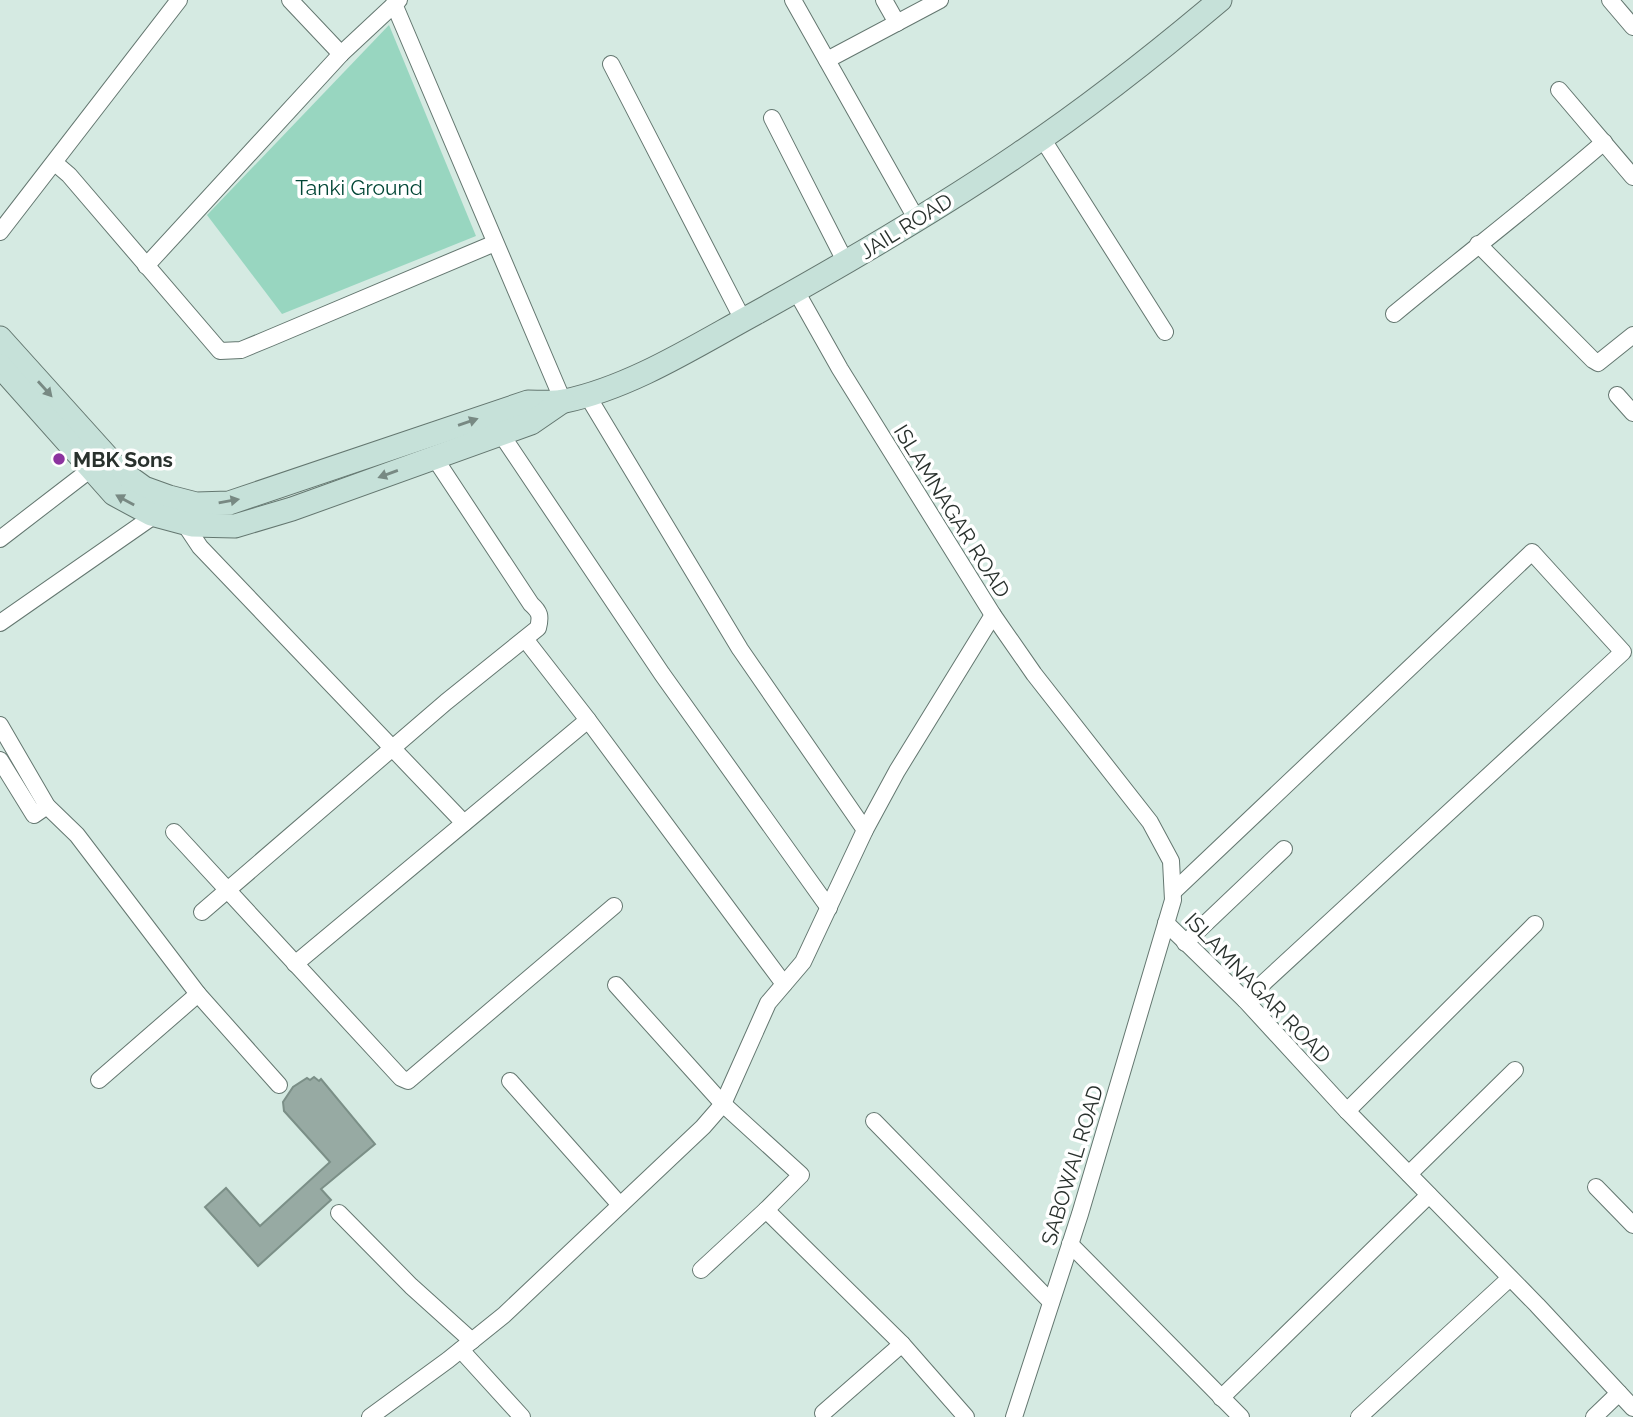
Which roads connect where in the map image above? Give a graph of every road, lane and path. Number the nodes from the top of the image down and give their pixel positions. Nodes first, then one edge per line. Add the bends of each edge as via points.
1 (179, 0) edge
2 (290, 0) edge
3 (793, 0) edge
4 (884, 0) edge
5 (940, 0) edge
6 (1220, 0) edge
7 (1610, 0) edge
8 (396, 2) edge
9 (897, 23) junction
10 (1633, 27) edge
11 (341, 54) junction
12 (827, 60) junction
13 (611, 64) dead end
14 (1559, 90) dead end
15 (772, 118) dead end
16 (1042, 138) junction
17 (1604, 142) junction
18 (55, 163) junction
19 (1633, 177) edge
20 (917, 220) junction
21 (0, 232) edge
22 (495, 243) junction
23 (1478, 244) junction
24 (846, 263) junction
25 (146, 266) junction
26 (796, 291) junction
27 (1394, 314) dead end
28 (743, 320) junction
29 (1165, 332) dead end
30 (1633, 335) edge
31 (0, 338) edge
32 (0, 366) edge
33 (587, 395) junction
34 (1617, 395) dead end
35 (563, 401) junction
36 (1633, 413) edge
37 (500, 434) junction
38 (434, 457) junction
39 (91, 469) junction
40 (168, 513) junction
41 (0, 539) edge
42 (993, 615) junction
43 (0, 623) edge
44 (525, 639) junction
45 (588, 720) junction
46 (0, 725) edge
47 (392, 748) junction
48 (0, 760) edge
49 (47, 806) junction
50 (464, 823) junction
51 (865, 830) junction
52 (174, 832) dead end
53 (1284, 849) dead end
54 (227, 891) junction
55 (1172, 892) junction
56 (614, 906) dead end
57 (829, 908) junction
58 (202, 912) dead end
59 (1166, 923) junction
60 (1535, 924) dead end
61 (1185, 943) junction
62 (295, 964) junction
63 (784, 984) junction
64 (616, 985) dead end
65 (198, 994) junction
66 (1245, 1000) junction
67 (1516, 1070) dead end
68 (99, 1080) dead end
69 (510, 1081) dead end
70 (279, 1085) dead end
71 (723, 1104) junction
72 (1347, 1111) junction
73 (874, 1121) dead end
74 (1409, 1174) junction
75 (1595, 1187) dead end
76 (1429, 1195) junction
77 (620, 1205) junction
78 (766, 1210) junction
79 (339, 1213) dead end
80 (1633, 1225) edge
81 (1070, 1244) junction
82 (701, 1270) dead end
83 (1510, 1278) junction
84 (1051, 1302) junction
85 (902, 1344) junction
86 (466, 1346) junction
87 (1619, 1393) junction
88 (1221, 1398) junction
89 (1633, 1408) edge
90 (822, 1413) dead end
91 (370, 1417) edge
92 (522, 1417) edge
93 (967, 1417) edge
94 (1014, 1417) edge
95 (1241, 1417) edge
96 (1359, 1417) edge
97 (1594, 1417) edge

1 - 18 street
2 - 11 street
3 - 12 street
4 - 9 street
5 - 9 street
6 - 16 main road, JAIL ROAD
7 - 10 street
8 - 11 street
8 - 22 street
9 - 12 street
11 - 25 street
12 - 20 street
13 - 28 street
14 - 17 street
15 - 24 street
16 - 20 main road, JAIL ROAD
16 - 29 street
17 - 19 street
17 - 23 street
18 - 21 street
18 - 25 street
20 - 24 main road, JAIL ROAD
22 - 25 street via 241,350 220,351
22 - 35 street
23 - 27 street
23 - 30 street via 1598,363
24 - 26 main road, JAIL ROAD
26 - 28 main road, JAIL ROAD
26 - 42 street, ISLAMNAGAR ROAD via 846,380
28 - 33 main road, JAIL ROAD via 676,357
31 -> 40 main road via 119,470
32 - 39 main road
33 - 35 main road, JAIL ROAD
33 - 51 street via 740,649
34 - 36 street
35 - 37 main road via 531,423
40 -> 35 main road via 196,504 229,503 528,402
37 - 38 main road
37 - 57 street via 662,674
38 -> 40 main road via 235,526
38 - 44 street via 538,611 538,628
40 -> 39 main road via 114,494
39 - 41 street
40 - 43 street
40 - 47 street
42 - 51 street
42 - 55 street, ISLAMNAGAR ROAD via 1150,822 1171,861
44 - 45 street
44 - 47 street
45 - 50 street
45 - 63 street
46 - 49 street
47 - 50 street
47 - 54 street
48 - 49 street via 34,815
49 - 65 street via 77,835
50 - 62 street
51 - 57 street
52 - 54 street
53 - 61 street
54 - 58 street
54 - 62 street
55 - 59 street, ISLAMNAGAR ROAD
55 - 66 street via 1532,552 1623,652
56 - 62 street via 408,1081
57 - 63 street via 803,962
59 - 61 street, ISLAMNAGAR ROAD
59 - 81 street, SABOWAL ROAD
60 - 72 street
61 - 66 street, ISLAMNAGAR ROAD
63 - 71 street via 768,1003
64 - 71 street
65 - 68 street
65 - 70 street
66 - 72 street, ISLAMNAGAR ROAD
67 - 74 street
69 - 77 street
71 - 77 street
71 - 78 street via 801,1175
72 - 74 street, ISLAMNAGAR ROAD
73 - 84 street
74 - 76 street, ISLAMNAGAR ROAD
75 - 80 street
76 - 83 street, ISLAMNAGAR ROAD
76 - 88 street
77 - 86 street
78 - 82 street
78 - 85 street
79 - 86 street
81 - 84 street, SABOWAL ROAD
81 - 88 street
83 - 87 street, ISLAMNAGAR ROAD
83 - 96 street
84 - 94 street, SABOWAL ROAD
85 - 90 street
85 - 93 street
86 - 91 street
86 - 92 street
87 - 89 street, ISLAMNAGAR ROAD
87 - 97 street
88 - 95 street

